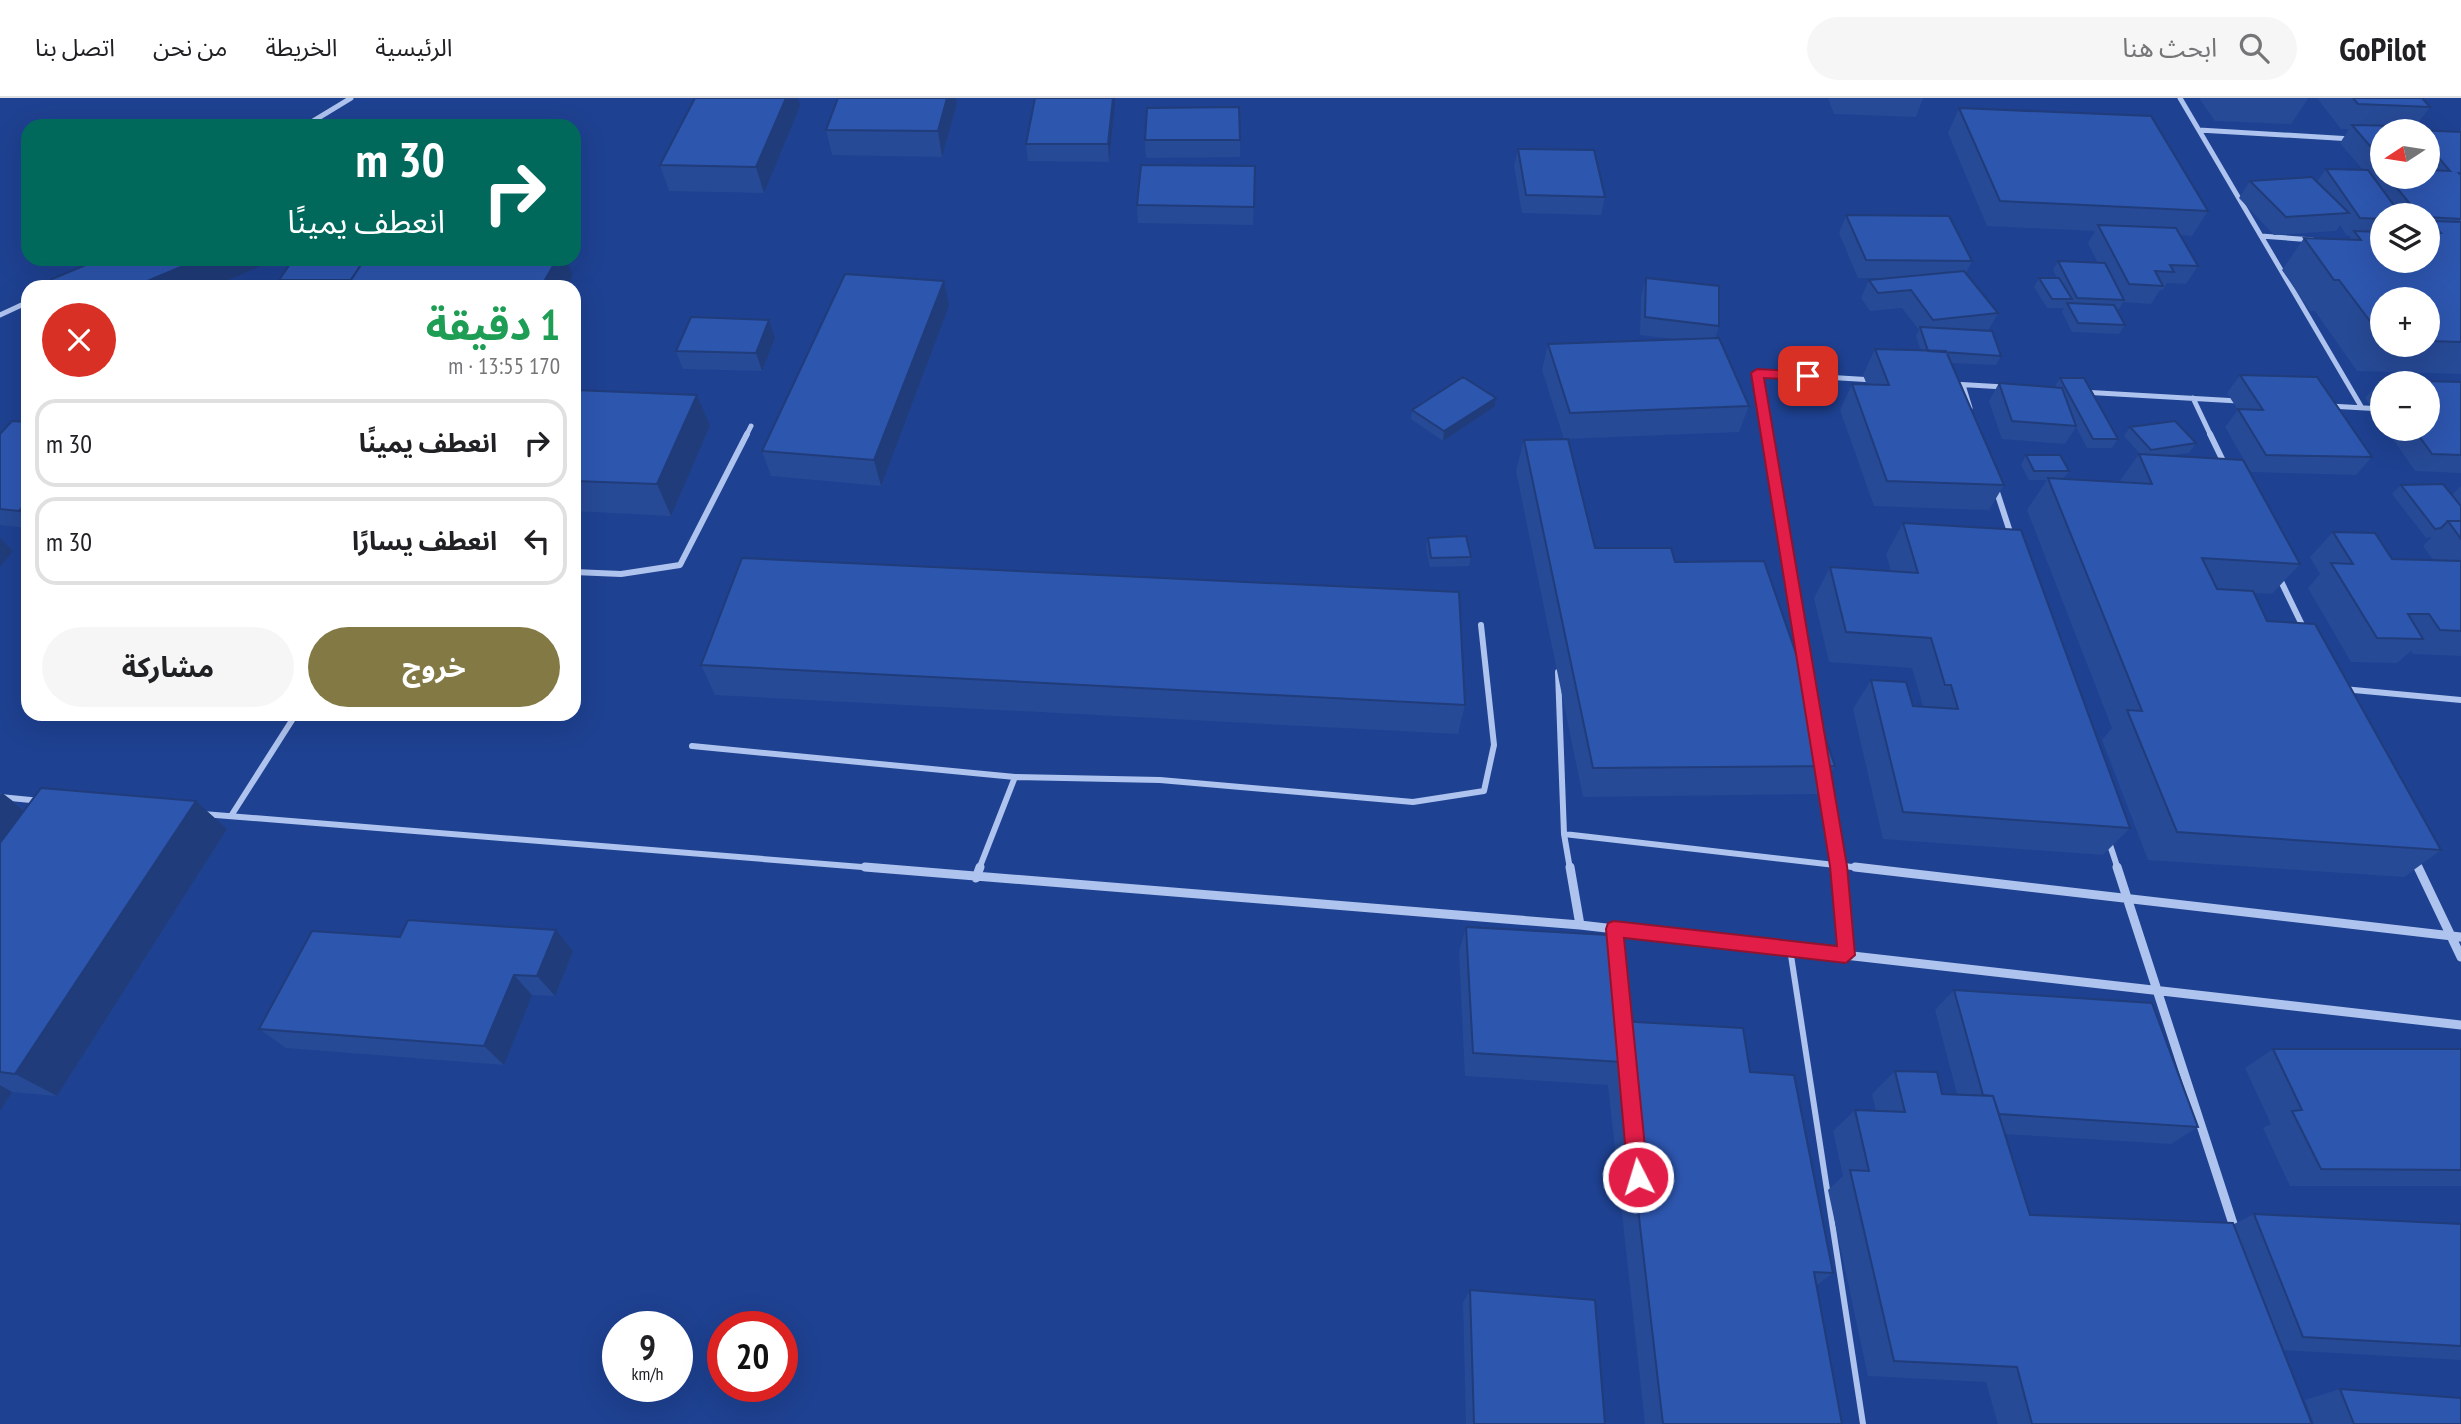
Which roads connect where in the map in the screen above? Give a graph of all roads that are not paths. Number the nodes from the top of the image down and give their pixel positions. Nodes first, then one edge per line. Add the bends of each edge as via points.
1 (351, 98) edge
2 (2180, 98) edge
3 (316, 119) edge
4 (2199, 130) junction
5 (2356, 139) edge
6 (2261, 236) junction
7 (2315, 240) edge
8 (21, 305) edge
9 (0, 315) edge
10 (1880, 380) edge
11 (1949, 384) edge
12 (1962, 385) junction
13 (2017, 388) edge
14 (2071, 391) edge
15 (2193, 398) junction
16 (2245, 401) edge
17 (2323, 406) edge
18 (2362, 408) junction
19 (2370, 408) edge
20 (1971, 411) edge
21 (751, 426) dead end
22 (2230, 474) edge
23 (1992, 477) edge
24 (2013, 543) edge
25 (2272, 562) edge
26 (581, 572) edge
27 (1481, 625) dead end
28 (2308, 638) edge
29 (1558, 656) edge
30 (2461, 700) edge
31 (2338, 701) edge
32 (1815, 716) edge
33 (292, 721) edge
34 (692, 746) dead end
35 (1821, 757) edge
36 (1015, 777) junction
37 (0, 797) edge
38 (54, 802) edge
39 (190, 813) edge
40 (231, 816) junction
41 (2107, 833) edge
42 (1564, 834) junction
43 (2409, 849) edge
44 (1839, 866) junction
45 (976, 878) junction
46 (2128, 899) junction
47 (1580, 925) junction
48 (1614, 929) junction
49 (2450, 936) junction
50 (2461, 937) edge
51 (1790, 949) junction
52 (1846, 955) junction
53 (2461, 957) edge
54 (2158, 991) junction
55 (2461, 1025) edge
56 (1625, 1039) edge
57 (2238, 1240) edge
58 (1863, 1424) edge

1 - 3 street
2 - 4 street
4 - 5 street
4 - 6 street
6 - 7 street
6 - 18 street
8 - 9 street
10 - 32 street via 1757,373
11 - 12 street
12 - 13 street
12 - 20 street
14 - 15 street
15 - 16 street
15 - 22 street
17 - 18 street
18 - 19 street
21 - 26 street via 680,565 621,574
23 - 24 street
25 - 28 street
27 - 36 street via 1494,745 1484,791 1413,802 1160,780
29 - 42 street
30 - 31 street via 2332,688
33 - 40 street
34 - 36 street
35 - 44 street
36 - 45 street
37 - 38 street
39 - 40 street
40 - 45 street
41 - 46 street
42 - 44 street
42 - 47 street
43 - 49 street
44 - 46 street
44 - 52 street
45 - 47 street
46 - 49 street
46 - 54 street
47 - 48 street
48 - 51 street
48 - 56 lane
49 - 50 street
49 - 53 street
51 - 52 street
51 - 58 lane
52 - 54 street
54 - 55 street
54 - 57 street

